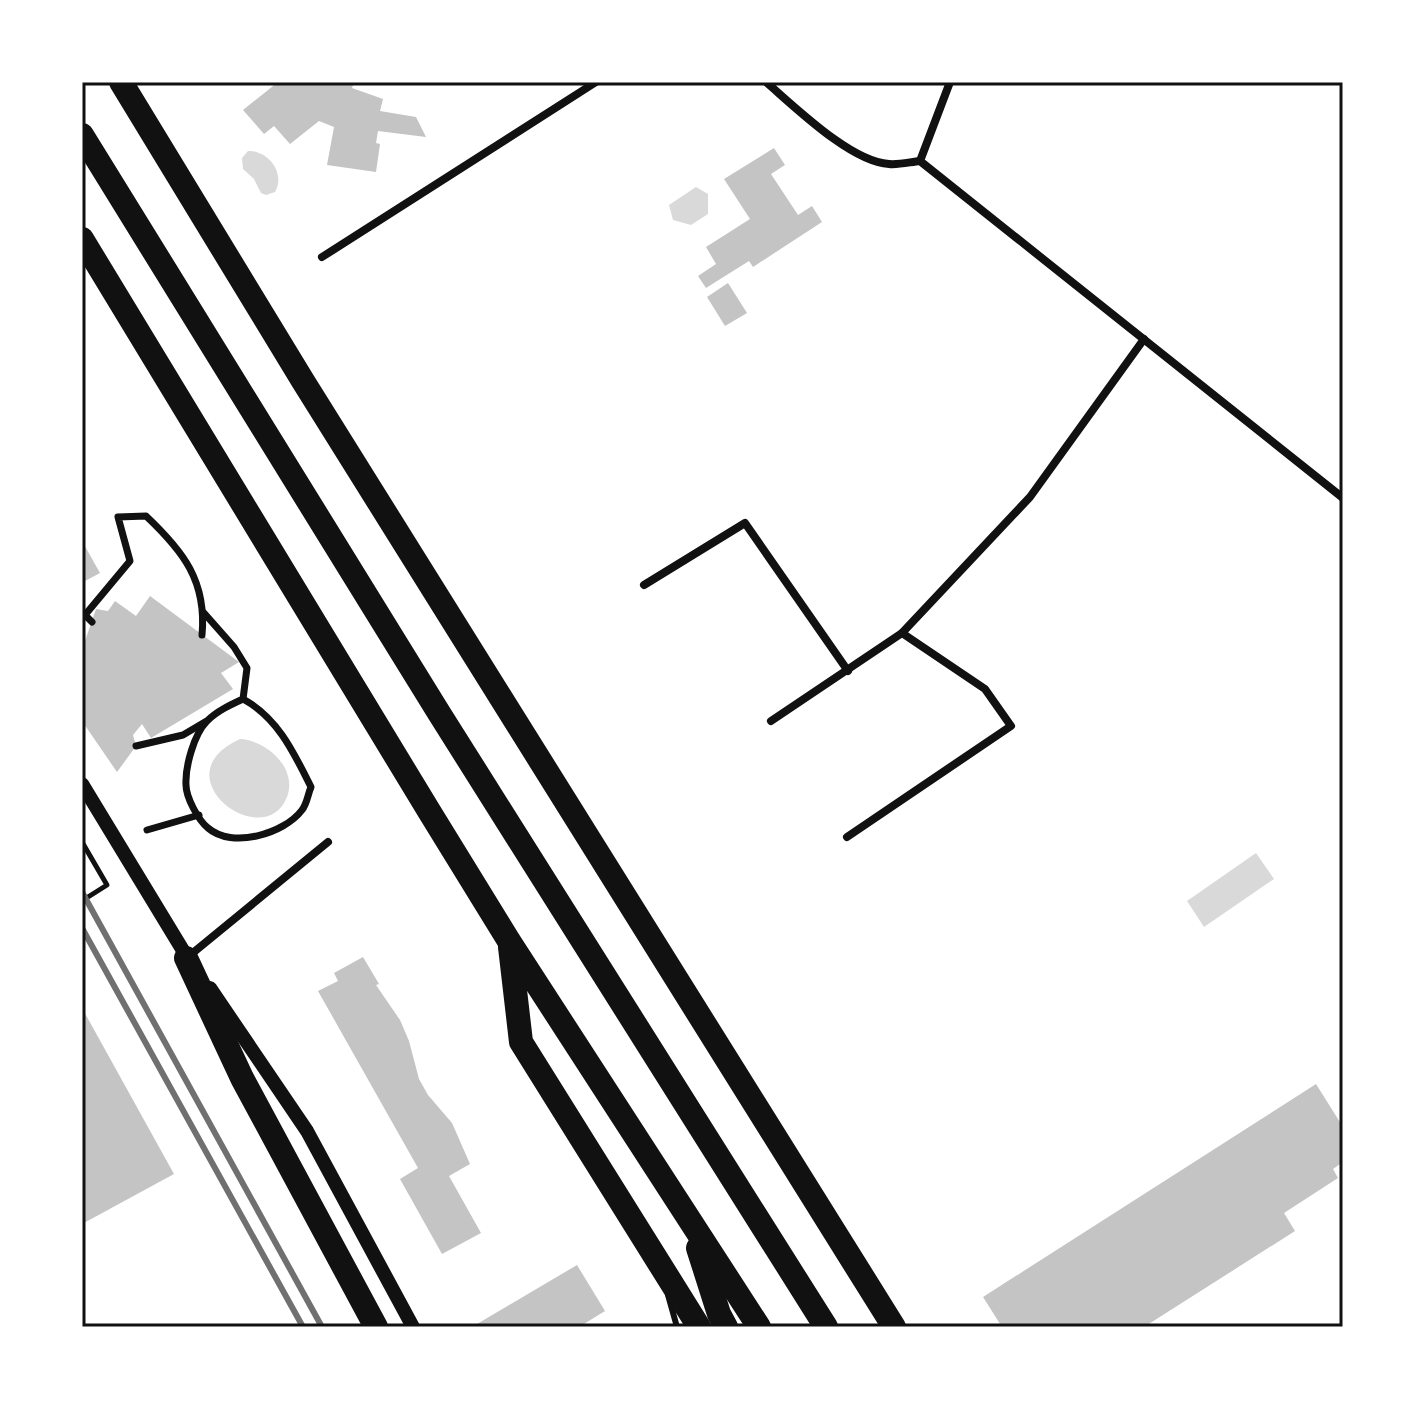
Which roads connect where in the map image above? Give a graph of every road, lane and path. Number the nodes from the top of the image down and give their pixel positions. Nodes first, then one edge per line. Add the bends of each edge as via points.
1 (121, 82) edge
2 (596, 82) edge
3 (766, 82) edge
4 (950, 82) edge
5 (82, 135) edge
6 (920, 161) junction
7 (82, 239) edge
8 (322, 257) dead end
9 (1144, 339) junction
10 (1343, 498) edge
11 (644, 585) dead end
12 (204, 613) junction
13 (92, 622) dead end
14 (902, 633) junction
15 (202, 635) dead end
16 (848, 671) junction
17 (243, 699) junction
18 (771, 721) dead end
19 (205, 722) junction
20 (136, 746) dead end
21 (82, 784) edge
22 (199, 815) junction
23 (147, 830) dead end
24 (847, 837) dead end
25 (82, 842) edge
26 (328, 842) dead end
27 (88, 897) dead end
28 (509, 941) junction
29 (186, 958) junction
30 (687, 1216) junction
31 (662, 1268) junction
32 (376, 1327) edge
33 (413, 1327) edge
34 (677, 1327) edge
35 (699, 1327) edge
36 (726, 1327) edge
37 (759, 1327) edge
38 (826, 1327) edge
39 (894, 1327) edge

1 - 39 highway
2 - 8 street
3 - 6 street via 861,157 889,164
4 - 6 street
5 - 38 highway
6 - 9 street
7 - 28 highway
9 - 10 street
9 - 14 street via 1030,497
11 - 16 street via 745,523
12 - 13 street via 196,581 176,545 146,516 118,517 130,561 85,615
12 - 15 street
12 - 17 street via 247,668
14 - 16 street
14 - 24 street via 985,689 1011,726
16 - 18 street
17 - 19 street
17 - 22 street via 262,709 289,744 311,787 303,809 278,830 254,837 208,829
19 - 20 street via 183,735
19 - 22 street via 186,786
21 - 29 street
22 - 23 street
25 - 27 path via 107,885
26 - 29 street
28 - 30 highway
28 - 31 highway via 521,1042
29 - 32 highway via 236,1065
29 - 33 street via 307,1131
30 - 36 highway
30 - 37 highway
31 - 34 lane
31 - 35 highway

